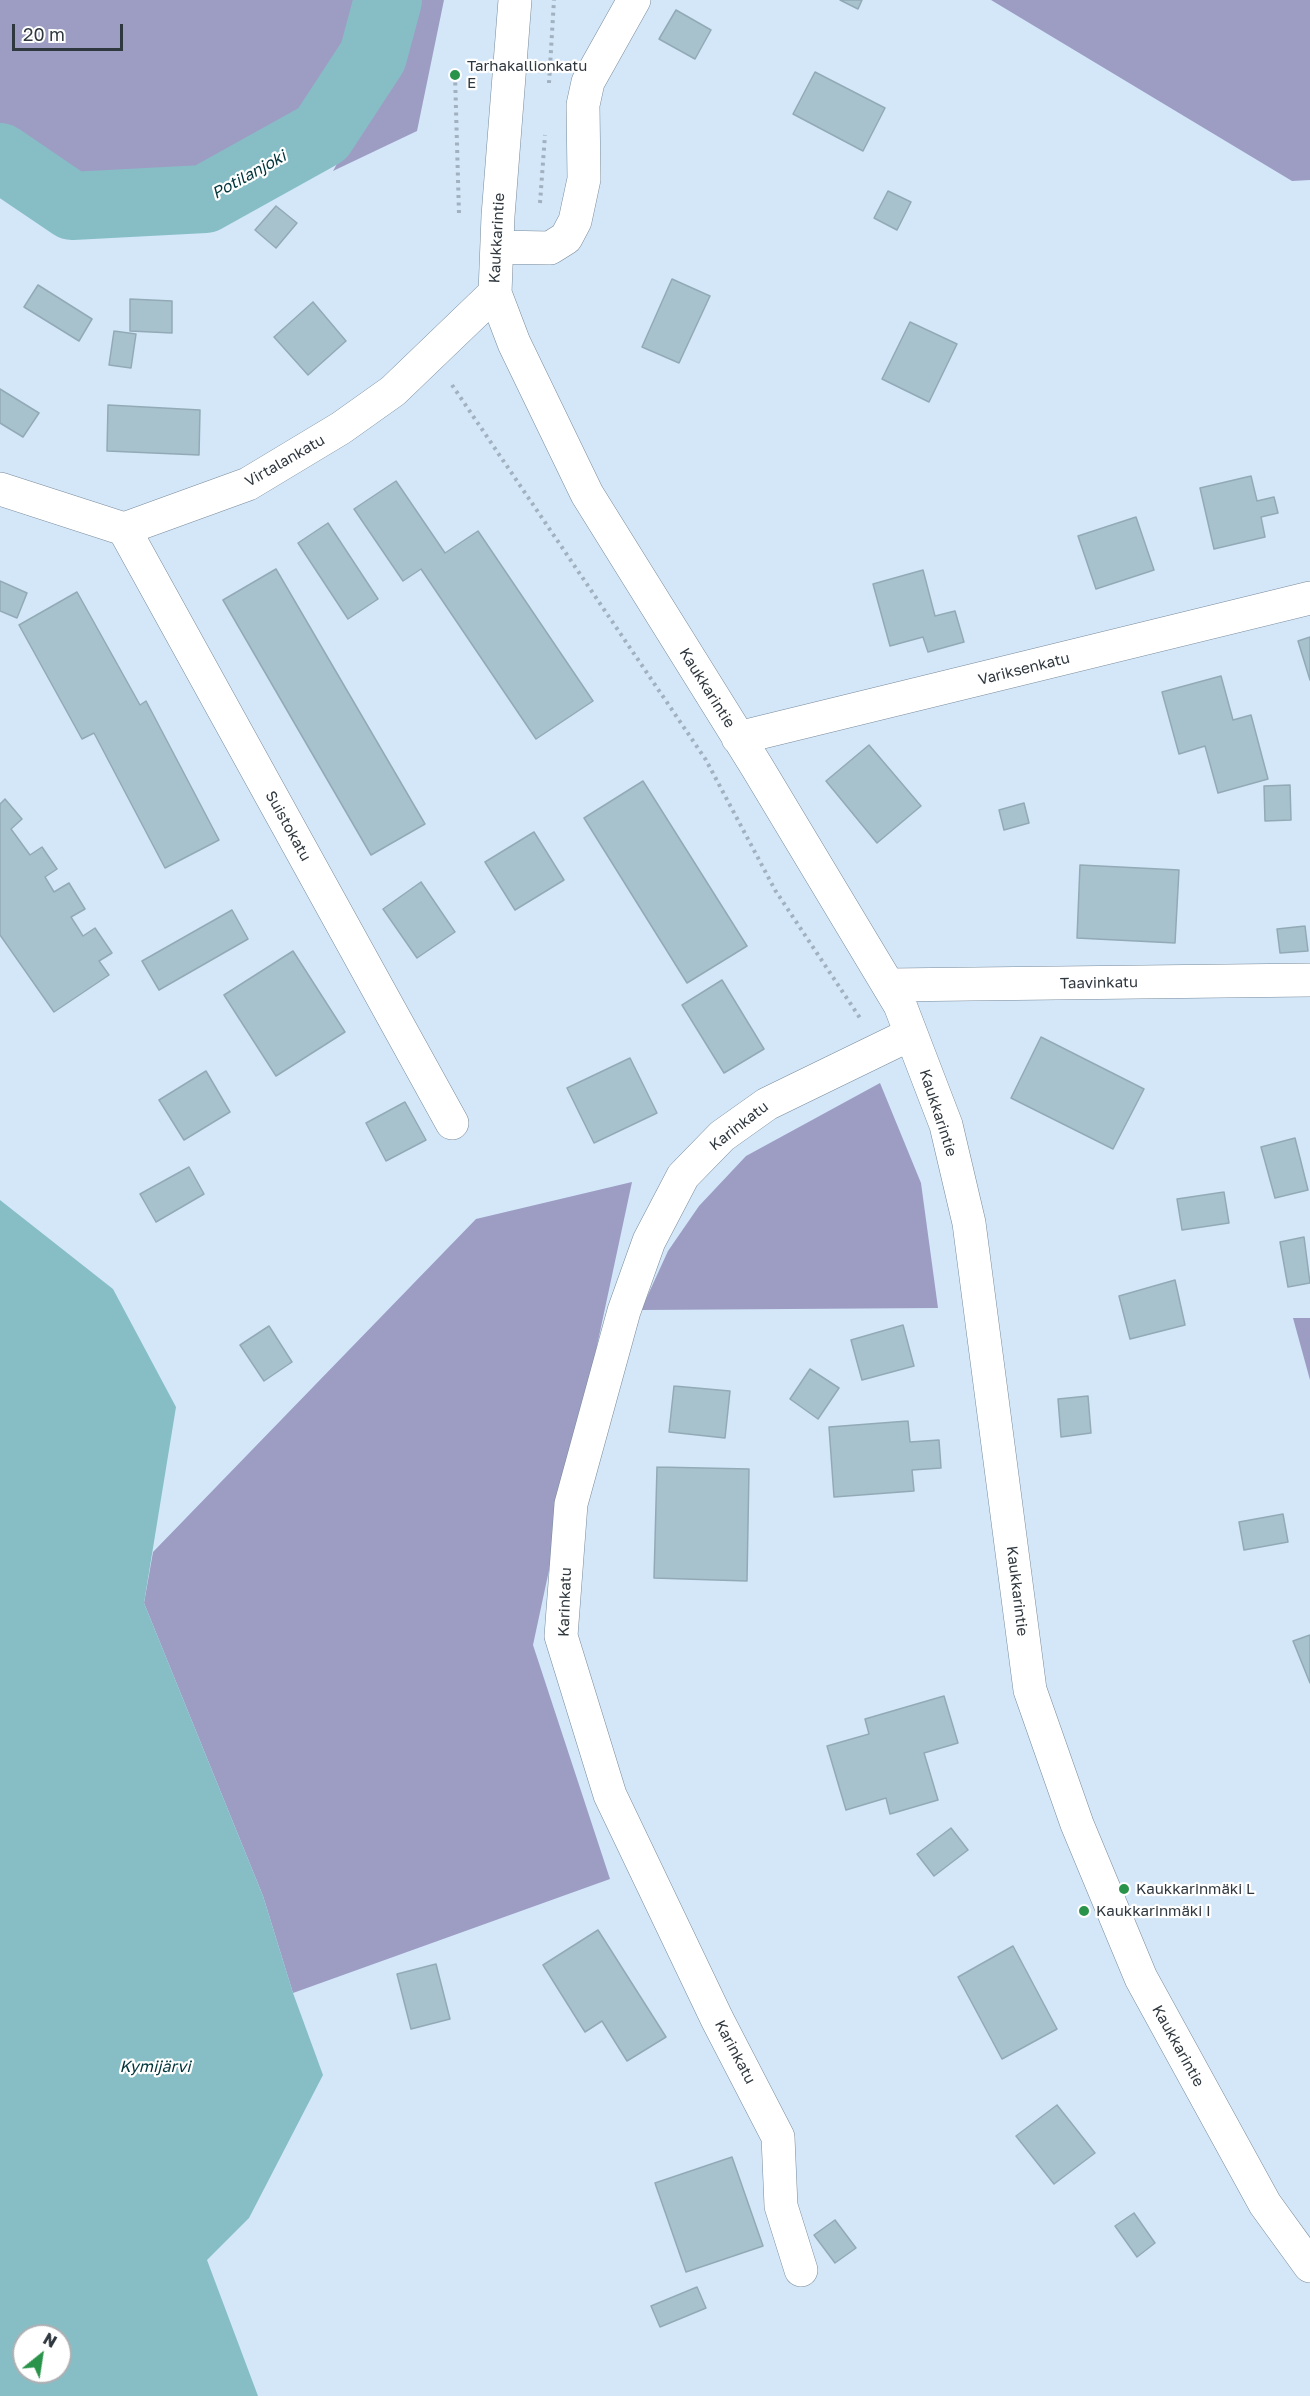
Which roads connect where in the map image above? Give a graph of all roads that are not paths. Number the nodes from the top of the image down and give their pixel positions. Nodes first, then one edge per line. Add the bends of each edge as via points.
1 (515, 0) edge
2 (634, 0) edge
3 (496, 247) junction
4 (495, 293) junction
5 (0, 489) edge
6 (124, 529) junction
7 (1310, 598) edge
8 (738, 738) junction
9 (1310, 980) edge
10 (889, 985) junction
11 (910, 1034) junction
12 (452, 1123) dead end
13 (1310, 2266) edge
14 (801, 2270) dead end

1 - 3 street, Kaukkarintie
2 - 3 street via 588,82 583,105 584,179 566,238 550,248
3 - 4 street, Kaukkarintie
4 - 6 street, Virtalankatu via 393,392 341,428 248,484
4 - 8 street, Kaukkarintie via 514,343 587,494
5 - 6 street
6 - 12 street, Suistokatu
7 - 8 street, Variksenkatu
8 - 10 street, Kaukkarintie
9 - 10 street, Taavinkatu
10 - 11 street, Kaukkarintie
11 - 13 street, Kaukkarintie via 946,1125 969,1223 1030,1690 1077,1824 1141,1978 1265,2204
11 - 14 street, Karinkatu via 767,1104 722,1136 682,1176 649,1241 624,1311 572,1504 561,1636 610,1795 778,2137 781,2206

